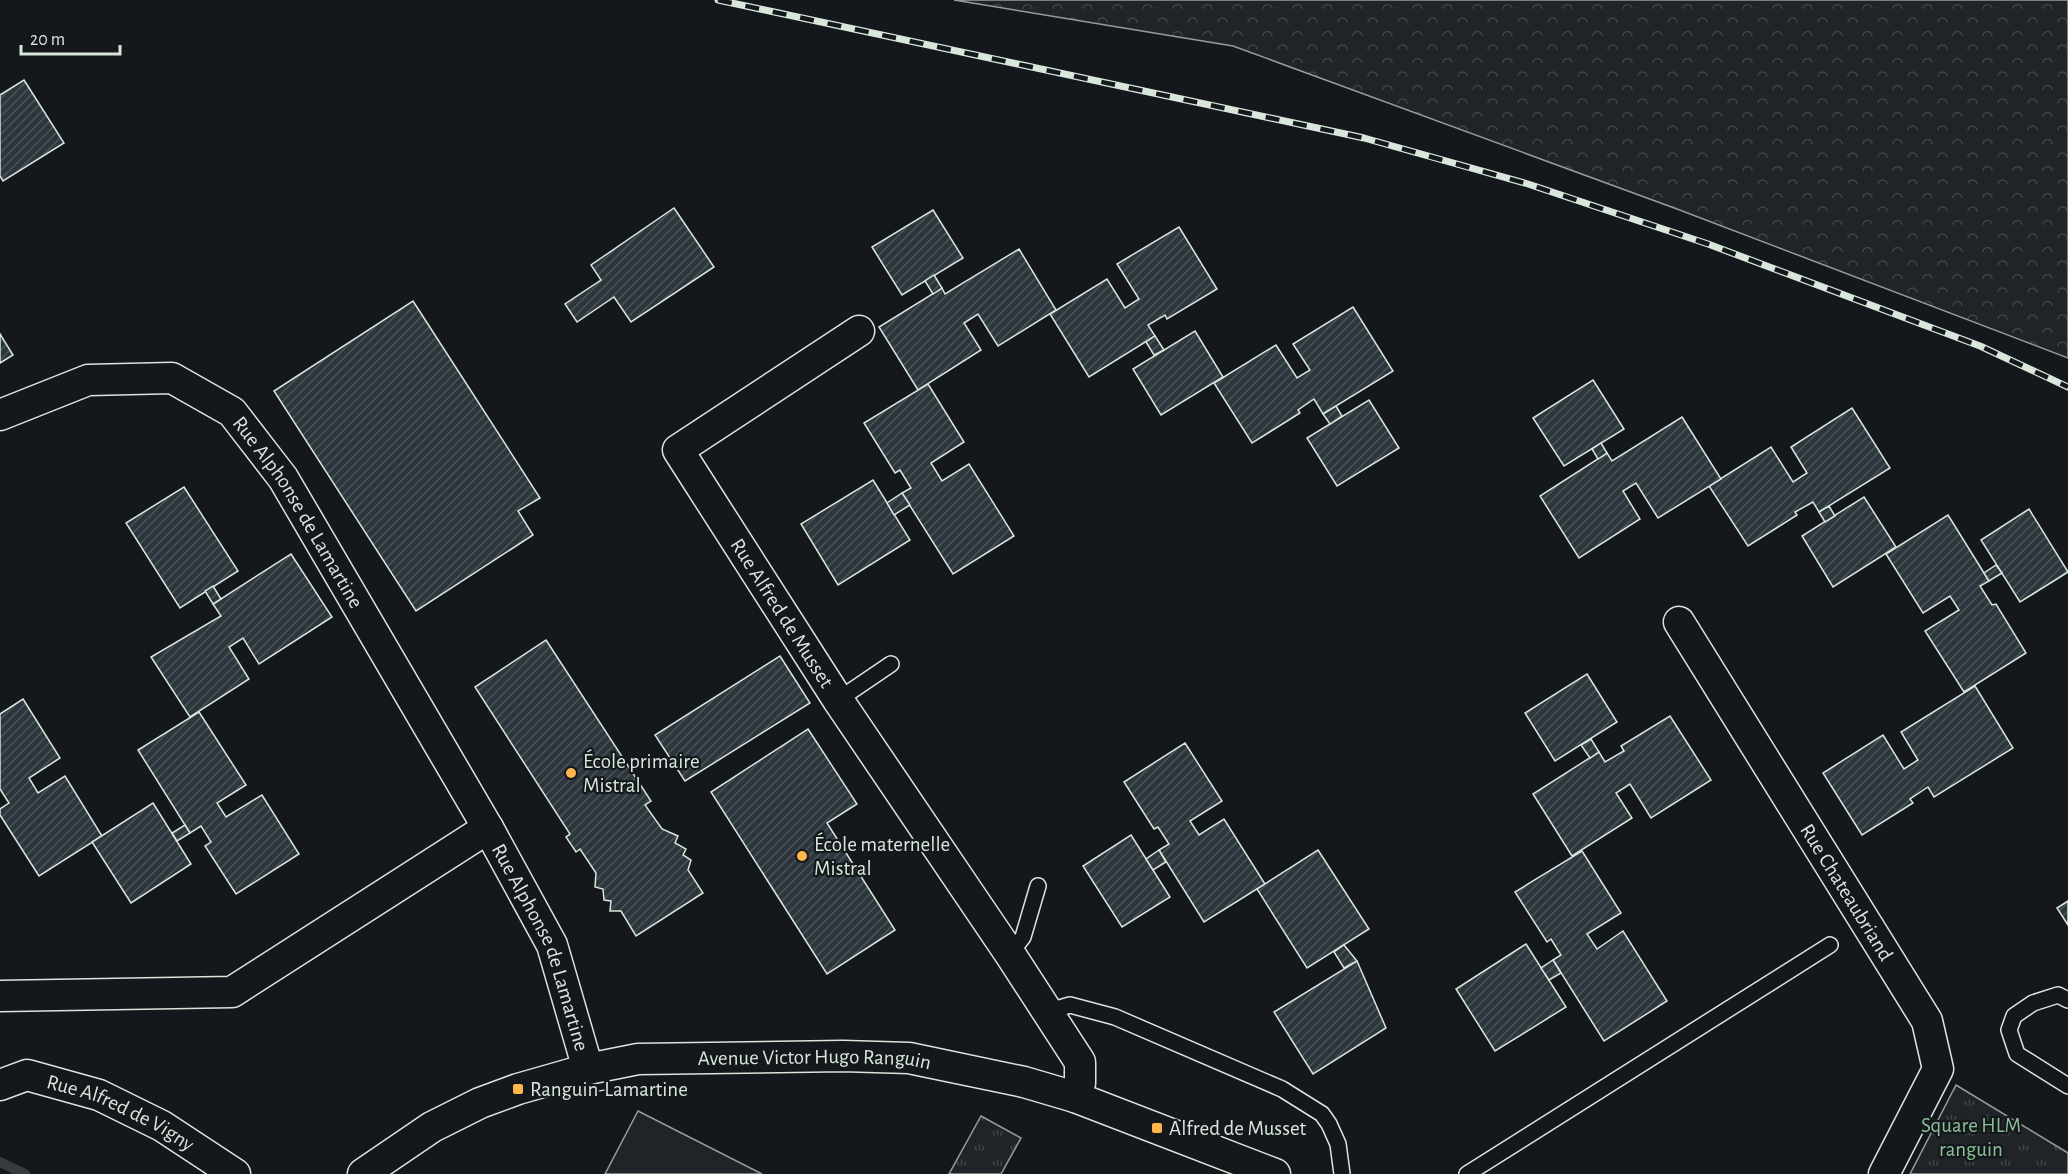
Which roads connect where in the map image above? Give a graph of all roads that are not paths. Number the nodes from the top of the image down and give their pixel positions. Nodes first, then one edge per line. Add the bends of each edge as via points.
1 (859, 331) dead end
2 (0, 415) edge
3 (1679, 622) dead end
4 (891, 664) dead end
5 (838, 700) junction
6 (488, 828) junction
7 (1038, 886) dead end
8 (1830, 945) dead end
9 (1010, 954) junction
10 (0, 996) edge
11 (2068, 1000) edge
12 (1046, 1012) junction
13 (588, 1069) junction
14 (0, 1085) edge
15 (2068, 1086) edge
16 (1075, 1097) junction
17 (235, 1174) edge
18 (363, 1174) edge
19 (1275, 1174) edge
20 (1342, 1174) edge
21 (1467, 1174) edge
22 (1884, 1174) edge

1 - 5 street, Rue Alfred de Musset via 678,450
2 - 6 street, Rue Alphonse de Lamartine via 88,380 172,378 232,412 283,478
3 - 22 street, Rue Chateaubriand via 1927,1021 1938,1069
4 - 5 lane
5 - 9 street, Rue Alfred de Musset
6 - 10 street, Rue Alphonse de Lamartine via 232,992
6 - 13 street, Rue Alphonse de Lamartine via 552,945
7 - 9 lane via 1023,937
8 - 21 lane
9 - 12 street, Rue Alfred de Musset
11 - 15 lane via 2058,995 2033,1003 2014,1016 2009,1030 2017,1054
12 - 16 street, Rue Alfred de Musset via 1080,1062
12 - 20 lane via 1070,1005 1115,1017 1282,1089 1322,1114 1338,1144
13 - 16 street, Avenue Victor Hugo Ranguin via 638,1059 909,1058
13 - 18 street, Avenue Victor Hugo Ranguin via 480,1103 432,1127
14 - 17 street, Rue Alfred de Vigny via 27,1075 99,1095 162,1126
16 - 19 street, Avenue Victor Hugo Ranguin

